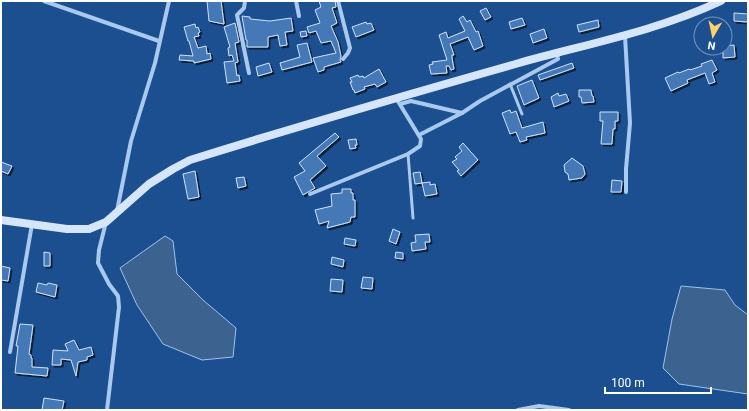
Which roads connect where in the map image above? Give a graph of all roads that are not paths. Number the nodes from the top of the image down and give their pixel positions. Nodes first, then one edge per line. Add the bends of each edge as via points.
1 (44, 1) edge
2 (169, 1) edge
3 (245, 1) edge
4 (296, 1) edge
5 (338, 1) edge
6 (721, 1) edge
7 (299, 16) dead end
8 (625, 36) junction
9 (160, 41) junction
10 (557, 52) junction
11 (343, 59) dead end
12 (249, 74) dead end
13 (510, 84) junction
14 (398, 101) junction
15 (462, 113) junction
16 (522, 114) dead end
17 (419, 135) junction
18 (408, 154) junction
19 (626, 192) dead end
20 (310, 194) dead end
21 (117, 212) junction
22 (413, 218) dead end
23 (1, 220) edge
24 (106, 222) junction
25 (32, 223) junction
26 (10, 352) dead end
27 (107, 410) edge
28 (518, 410) edge
29 (569, 410) edge

1 - 9 street
2 - 9 street
3 - 12 street via 244,8 237,15
4 - 7 street
5 - 11 street via 350,48
6 - 8 street
8 - 10 street
8 - 19 street via 630,123
9 - 21 street via 131,141
10 - 13 street via 558,60
10 - 14 street
13 - 15 street
13 - 16 lane
14 - 15 street via 411,101
14 - 17 street
14 - 21 street via 190,160 150,184
15 - 17 street
17 - 18 street via 420,146
18 - 20 street
18 - 22 lane
21 - 24 street
23 - 25 street
24 - 25 street via 89,229 67,229
24 - 27 street via 98,263 118,296 119,307
25 - 26 street
28 - 29 street via 539,406

